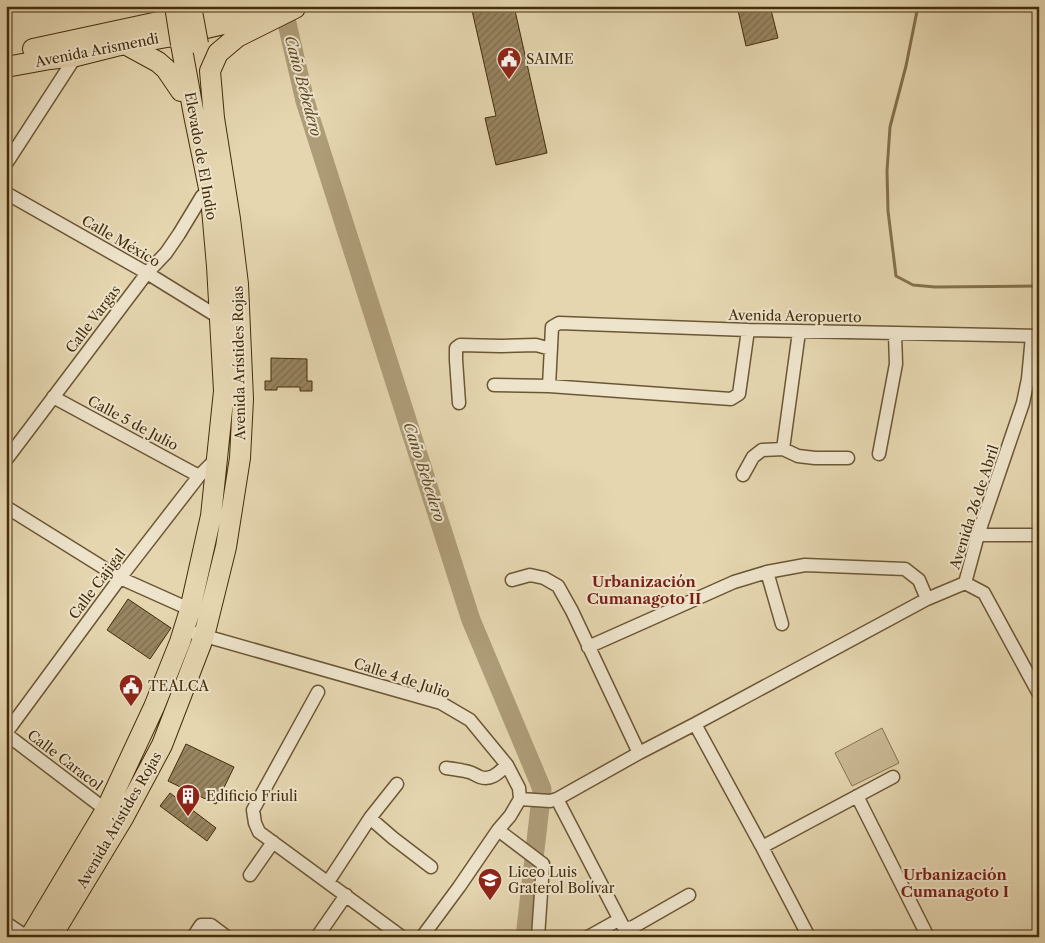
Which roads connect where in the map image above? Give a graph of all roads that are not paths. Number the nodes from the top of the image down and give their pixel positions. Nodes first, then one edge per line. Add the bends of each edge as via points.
1 (153, 6) edge
2 (244, 6) edge
3 (299, 7) edge
4 (266, 19) junction
5 (189, 23) edge
6 (136, 27) junction
7 (124, 44) junction
8 (6, 54) edge
9 (76, 56) junction
10 (6, 67) edge
11 (181, 91) junction
12 (6, 164) edge
13 (222, 170) junction
14 (6, 193) edge
15 (202, 196) junction
16 (217, 266) junction
17 (147, 272) junction
18 (220, 318) junction
19 (748, 330) junction
20 (799, 332) junction
21 (895, 334) junction
22 (1036, 336) edge
23 (551, 349) junction
24 (494, 385) dead end
25 (549, 386) junction
26 (53, 397) junction
27 (459, 403) dead end
28 (783, 449) junction
29 (879, 454) dead end
30 (218, 457) junction
31 (848, 458) dead end
32 (6, 460) edge
33 (742, 475) dead end
34 (199, 476) junction
35 (6, 507) edge
36 (978, 535) junction
37 (1039, 535) edge
38 (767, 572) junction
39 (120, 578) junction
40 (512, 580) dead end
41 (965, 583) junction
42 (927, 599) junction
43 (200, 621) junction
44 (782, 624) dead end
45 (588, 647) junction
46 (1036, 682) edge
47 (318, 692) dead end
48 (1039, 694) edge
49 (695, 724) junction
50 (6, 734) edge
51 (639, 752) junction
52 (507, 765) junction
53 (446, 768) dead end
54 (893, 777) dead end
55 (397, 784) dead end
56 (858, 796) junction
57 (520, 799) junction
58 (554, 800) junction
59 (106, 810) junction
60 (370, 818) junction
61 (498, 830) junction
62 (273, 842) junction
63 (762, 847) junction
64 (431, 867) dead end
65 (250, 875) dead end
66 (328, 882) junction
67 (346, 895) junction
68 (689, 895) dead end
69 (6, 923) edge
70 (613, 923) dead end
71 (635, 932) edge
72 (28, 937) edge
73 (52, 937) edge
74 (193, 937) edge
75 (227, 937) edge
76 (317, 937) edge
77 (402, 937) edge
78 (422, 937) edge
79 (538, 937) edge
80 (588, 937) edge
81 (809, 937) edge
82 (928, 937) edge

1 - 6 main road
2 - 5 main road
3 - 4 main road
4 - 5 main road
4 - 13 main road via 218,53 210,71
5 - 6 main road, Avenida Arismendi via 163,21
5 - 7 main road, Avenida Arismendi
5 - 11 main road, Elevado de El Indio via 169,53
5 - 13 main road, Elevado de El Indio
5 - 16 main road, Elevado de El Indio via 194,115 211,198
6 - 8 main road, Avenida Arismendi
7 - 9 main road, Avenida Arismendi
7 - 11 main road via 158,62
9 - 10 main road, Avenida Arismendi
9 - 12 street
11 - 15 main road, Elevado de El Indio
13 - 43 main road, Avenida Arístides Rojas via 238,284 242,399 239,466 226,547
14 - 17 street, Calle México
15 - 16 main road, Elevado de El Indio
15 - 17 street, Calle Vargas via 166,253
16 - 18 main road, Avenida Arístides Rojas
17 - 18 street, Calle México
17 - 26 street, Calle Vargas
18 - 30 main road, Avenida Arístides Rojas via 224,392
19 - 20 street, Avenida Aeropuerto
19 - 23 street, Avenida Aeropuerto via 559,323 552,327
19 - 25 street via 739,394 731,399
20 - 21 street, Avenida Aeropuerto
20 - 28 street
21 - 22 street, Avenida Aeropuerto
21 - 29 street via 896,364
22 - 36 street, Avenida 26 de Abril via 1023,403
23 - 25 street
23 - 27 street via 460,345 456,348
24 - 25 street
26 - 32 street, Calle Vargas
26 - 34 street, Calle 5 de Julio
28 - 31 street via 798,456
28 - 33 street via 762,450
30 - 34 street, Calle Cajigal
30 - 43 main road, Avenida Arístides Rojas
34 - 39 street, Calle Cajigal
35 - 39 street, Calle 4 de Julio
36 - 37 street
36 - 41 street, Avenida 26 de Abril
38 - 42 street via 805,565 905,569 919,580
38 - 44 street
38 - 45 street via 734,582
39 - 43 street, Calle 4 de Julio
39 - 50 street, Calle Cajigal
40 - 45 street via 530,575 558,586
41 - 42 street
41 - 46 street, Avenida 26 de Abril via 984,593
42 - 49 street
43 - 52 street, Calle 4 de Julio via 441,703 470,720
43 - 59 main road, Avenida Arístides Rojas via 184,630 154,707
43 - 73 main road, Avenida Arístides Rojas via 162,745
45 - 51 street
46 - 48 street, Avenida 26 de Abril
47 - 62 street via 254,810 259,832
49 - 51 street
49 - 63 street
50 - 59 street, Calle Caracol
51 - 58 street
52 - 53 street via 490,779
52 - 57 street, Calle 4 de Julio via 519,788
54 - 56 street
55 - 60 street
56 - 63 street
56 - 82 street
57 - 58 street
57 - 61 street
58 - 71 street via 624,928
59 - 72 main road, Avenida Arístides Rojas
60 - 64 street
60 - 66 street
61 - 78 street
61 - 79 street via 543,864
62 - 65 street
62 - 66 street
63 - 81 street
66 - 67 street
67 - 76 street
67 - 77 street
68 - 71 street
69 - 72 street
70 - 80 street
74 - 75 street via 201,925 211,926

